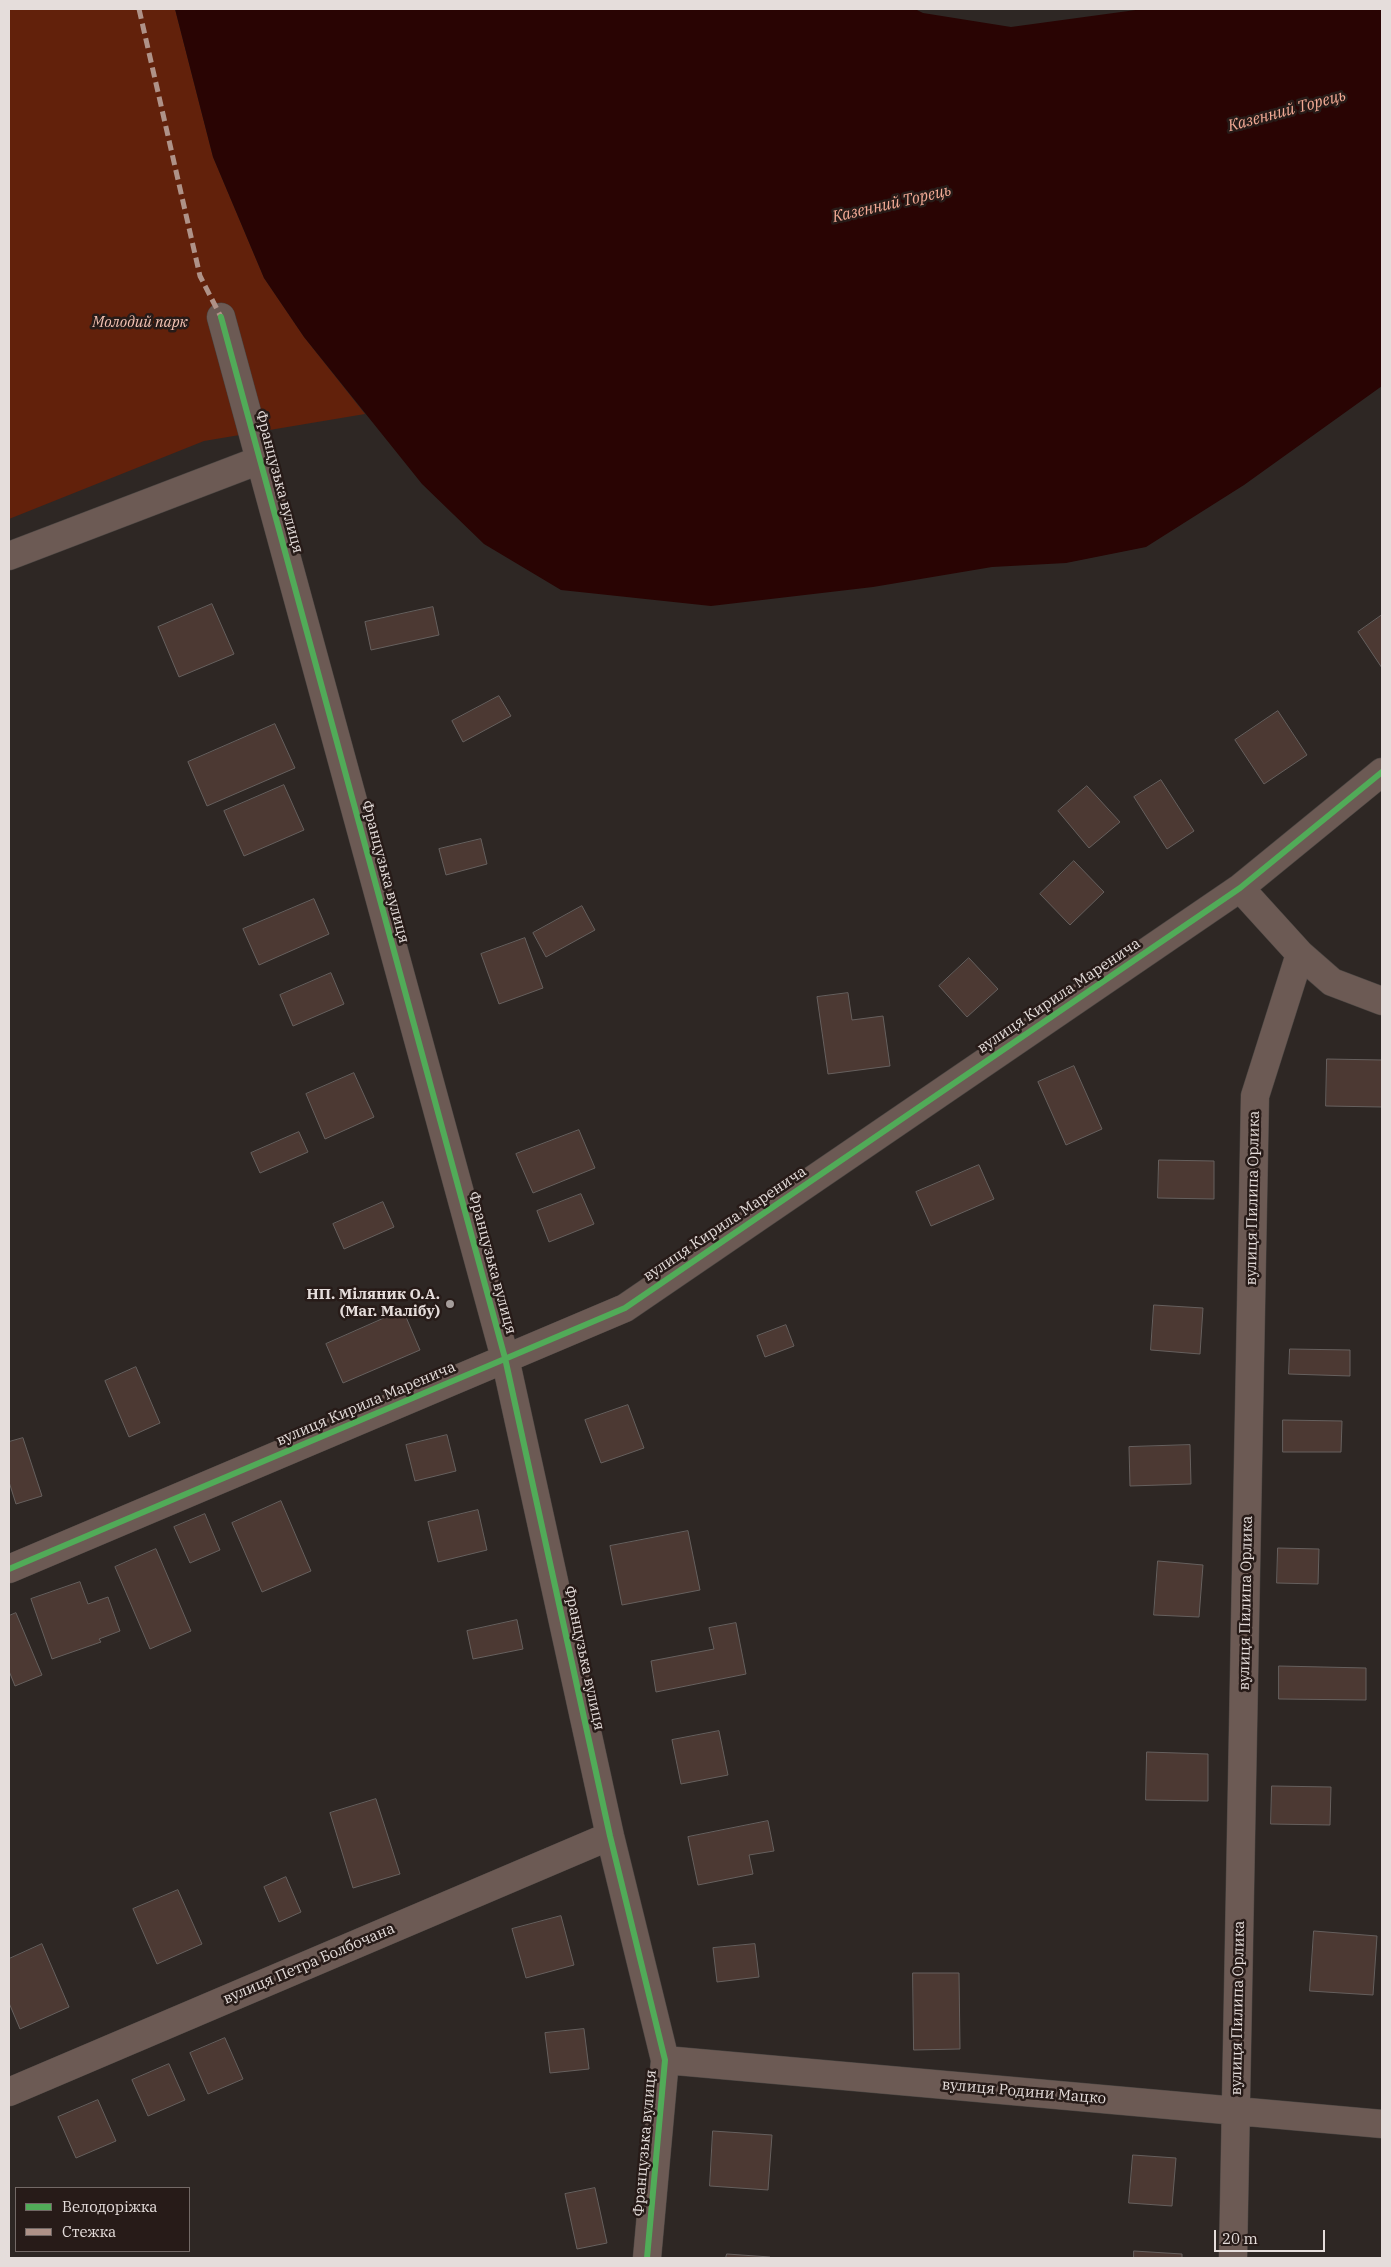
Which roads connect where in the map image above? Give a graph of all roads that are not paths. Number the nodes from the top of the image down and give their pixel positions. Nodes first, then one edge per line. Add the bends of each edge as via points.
1 (221, 317) dead end
2 (260, 460) junction
3 (9, 556) edge
4 (1382, 772) edge
5 (1240, 888) junction
6 (1300, 954) junction
7 (1382, 1001) edge
8 (505, 1358) junction
9 (9, 1569) edge
10 (610, 1836) junction
11 (665, 2060) junction
12 (9, 2092) edge
13 (1236, 2111) junction
14 (1382, 2124) edge
15 (647, 2258) edge
16 (1233, 2258) edge

1 - 2 street, Французька вулиця
2 - 3 street
2 - 8 street, Французька вулиця
4 - 5 street, вулиця Кирила Маренича
5 - 6 street
5 - 8 street, вулиця Кирила Маренича via 625,1308
6 - 7 street via 1332,982
6 - 13 street, вулиця Пилипа Орлика via 1255,1096
8 - 9 street, вулиця Кирила Маренича
8 - 10 street, Французька вулиця
10 - 11 street, Французька вулиця
10 - 12 street, вулиця Петра Болбочана
11 - 13 street, вулиця Родини Мацко
11 - 15 street, Французька вулиця
13 - 14 street, вулиця Родини Мацко
13 - 16 street, вулиця Пилипа Орлика

